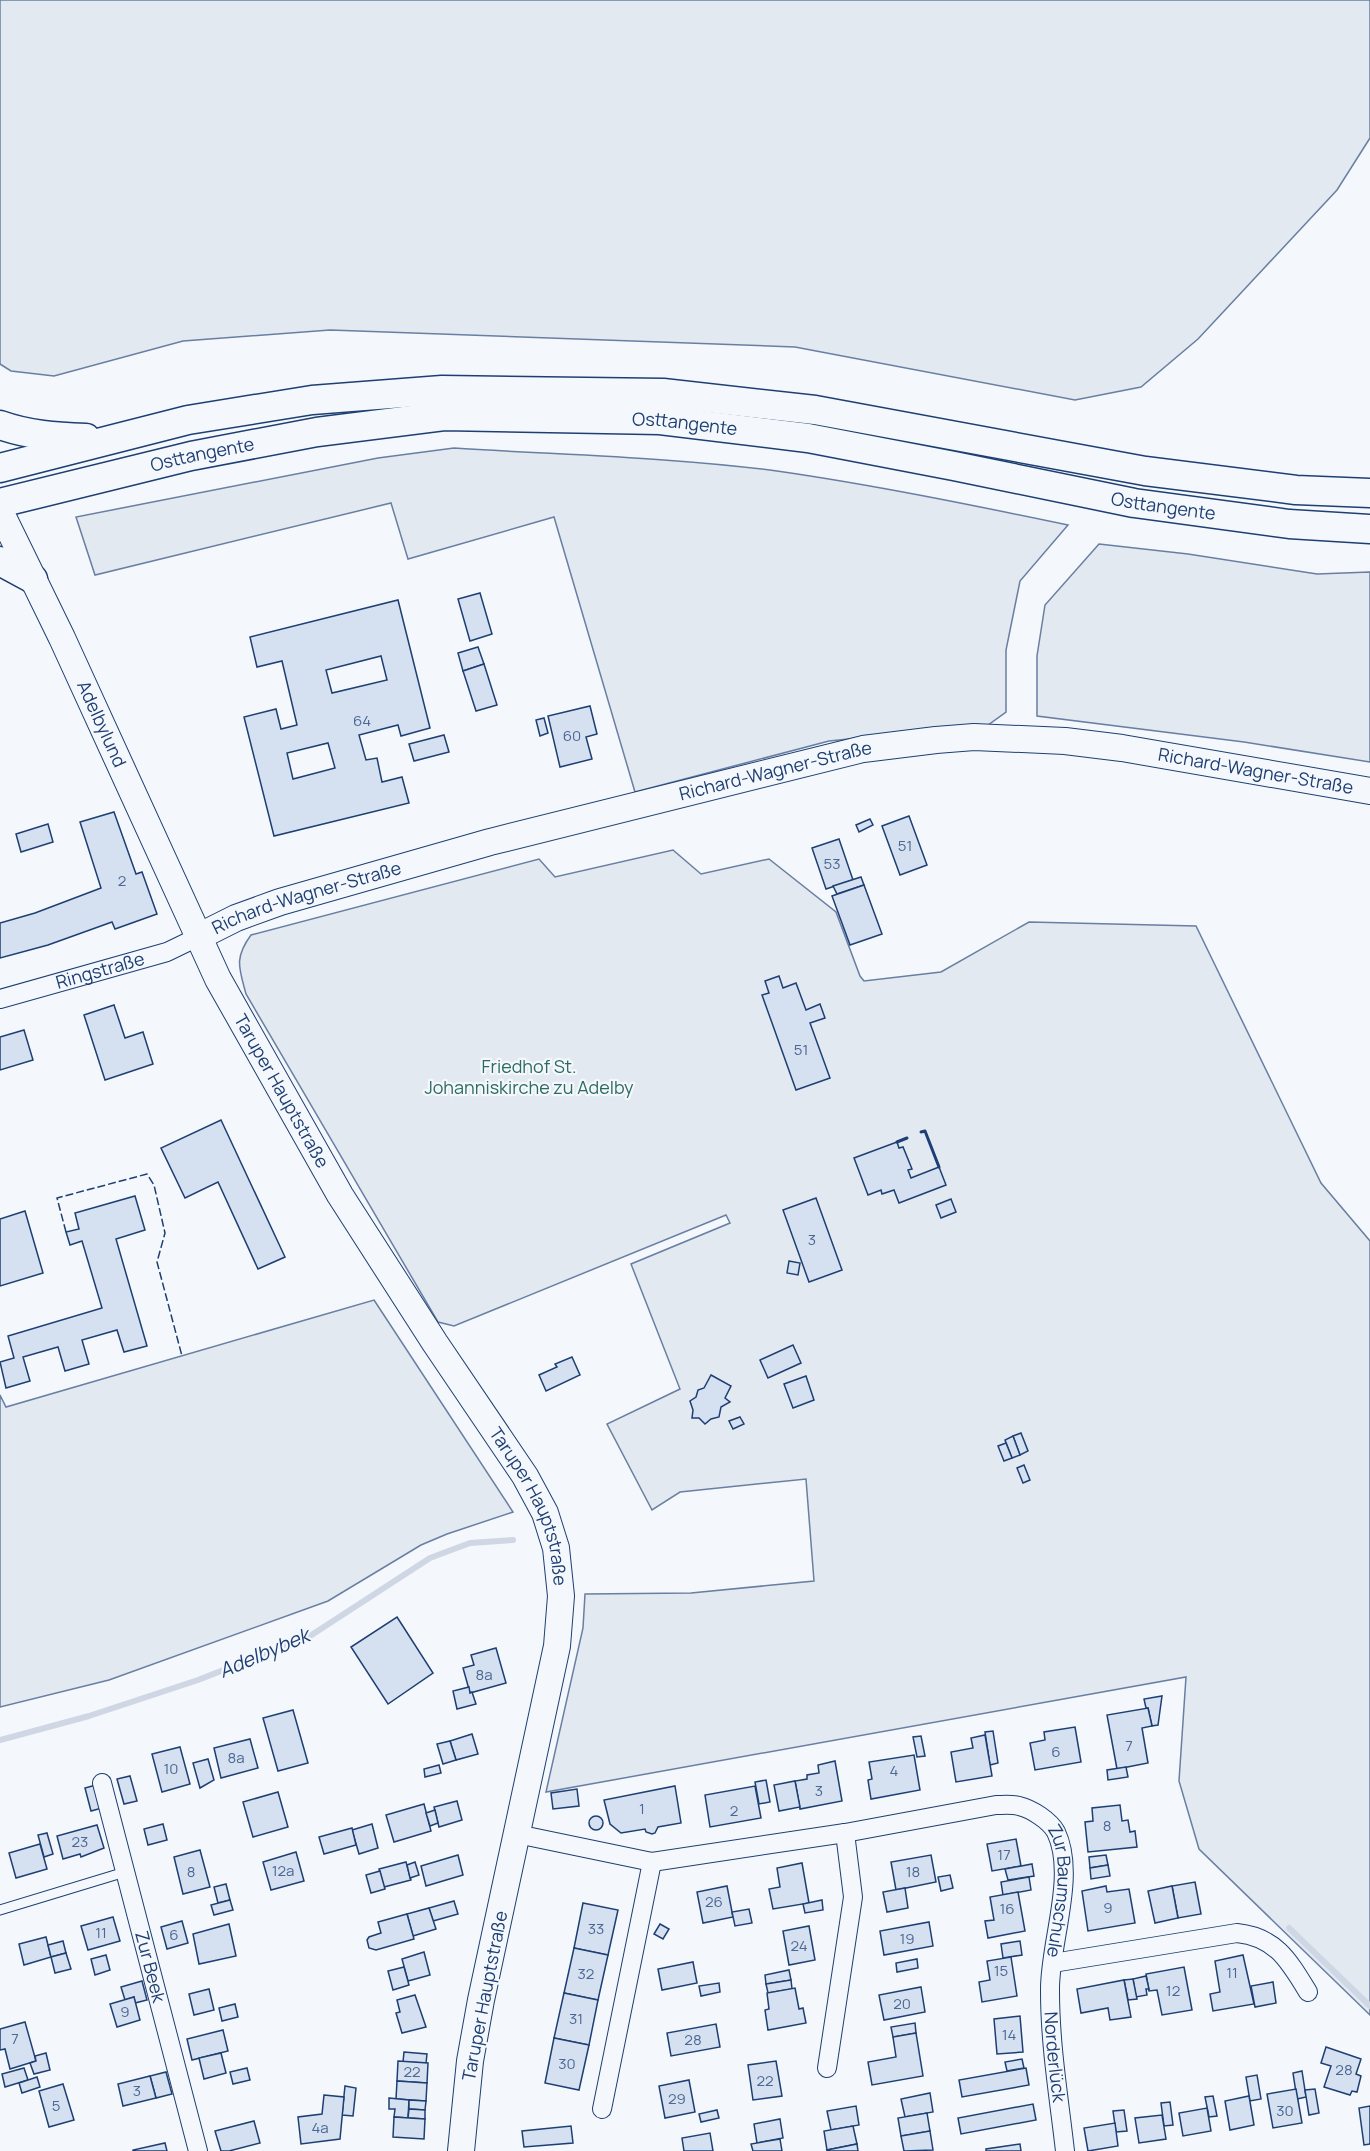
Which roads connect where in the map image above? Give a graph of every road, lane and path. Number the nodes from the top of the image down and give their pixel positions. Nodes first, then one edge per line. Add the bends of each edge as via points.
1 (0, 425) edge
2 (115, 438) junction
3 (0, 468) edge
4 (1370, 493) edge
5 (0, 503) edge
6 (0, 511) edge
7 (1370, 529) edge
8 (0, 561) edge
9 (33, 579) junction
10 (1370, 791) edge
11 (198, 937) junction
12 (0, 999) edge
13 (102, 1783) dead end
14 (845, 1833) junction
15 (517, 1834) junction
16 (652, 1862) junction
17 (125, 1872) junction
18 (0, 1910) edge
19 (1053, 1963) junction
20 (1308, 1992) dead end
21 (827, 2068) dead end
22 (602, 2109) dead end
23 (198, 2151) edge
24 (461, 2151) edge
25 (1065, 2151) edge

1 - 2 main road via 54,436
2 - 3 main road, Osttangente
2 - 4 main road, Osttangente via 188,420 324,399 442,390 663,393 815,410 1145,471 1296,490
5 - 7 main road, Osttangente via 191,456 317,432 444,416 638,419 808,438 1134,504 1289,524
6 - 9 street, Adelbylund
8 - 9 main road
9 - 11 street, Adelbylund
10 - 11 street, Richard-Wagner-Straße via 1065,741 974,737 863,749 490,842 277,903
11 - 12 street, Ringstraße via 167,952
11 - 15 street, Taruper Hauptstraße via 340,1195 525,1476 545,1513 556,1548 561,1596 557,1646
13 - 17 street, Zur Beek
14 - 16 street, Zur Baumschule
14 - 19 street, Zur Baumschule via 996,1805 1020,1806 1040,1816 1055,1830 1062,1850 1063,1885
14 - 21 street via 854,1897
15 - 16 street, Zur Baumschule
15 - 24 street, Taruper Hauptstraße via 470,2061
16 - 22 street
17 - 18 lane
17 - 23 street, Zur Beek
19 - 20 street, Zur Baumschule via 1237,1933 1254,1935 1272,1945 1290,1963
19 - 25 street, Norderlück via 1051,2037

